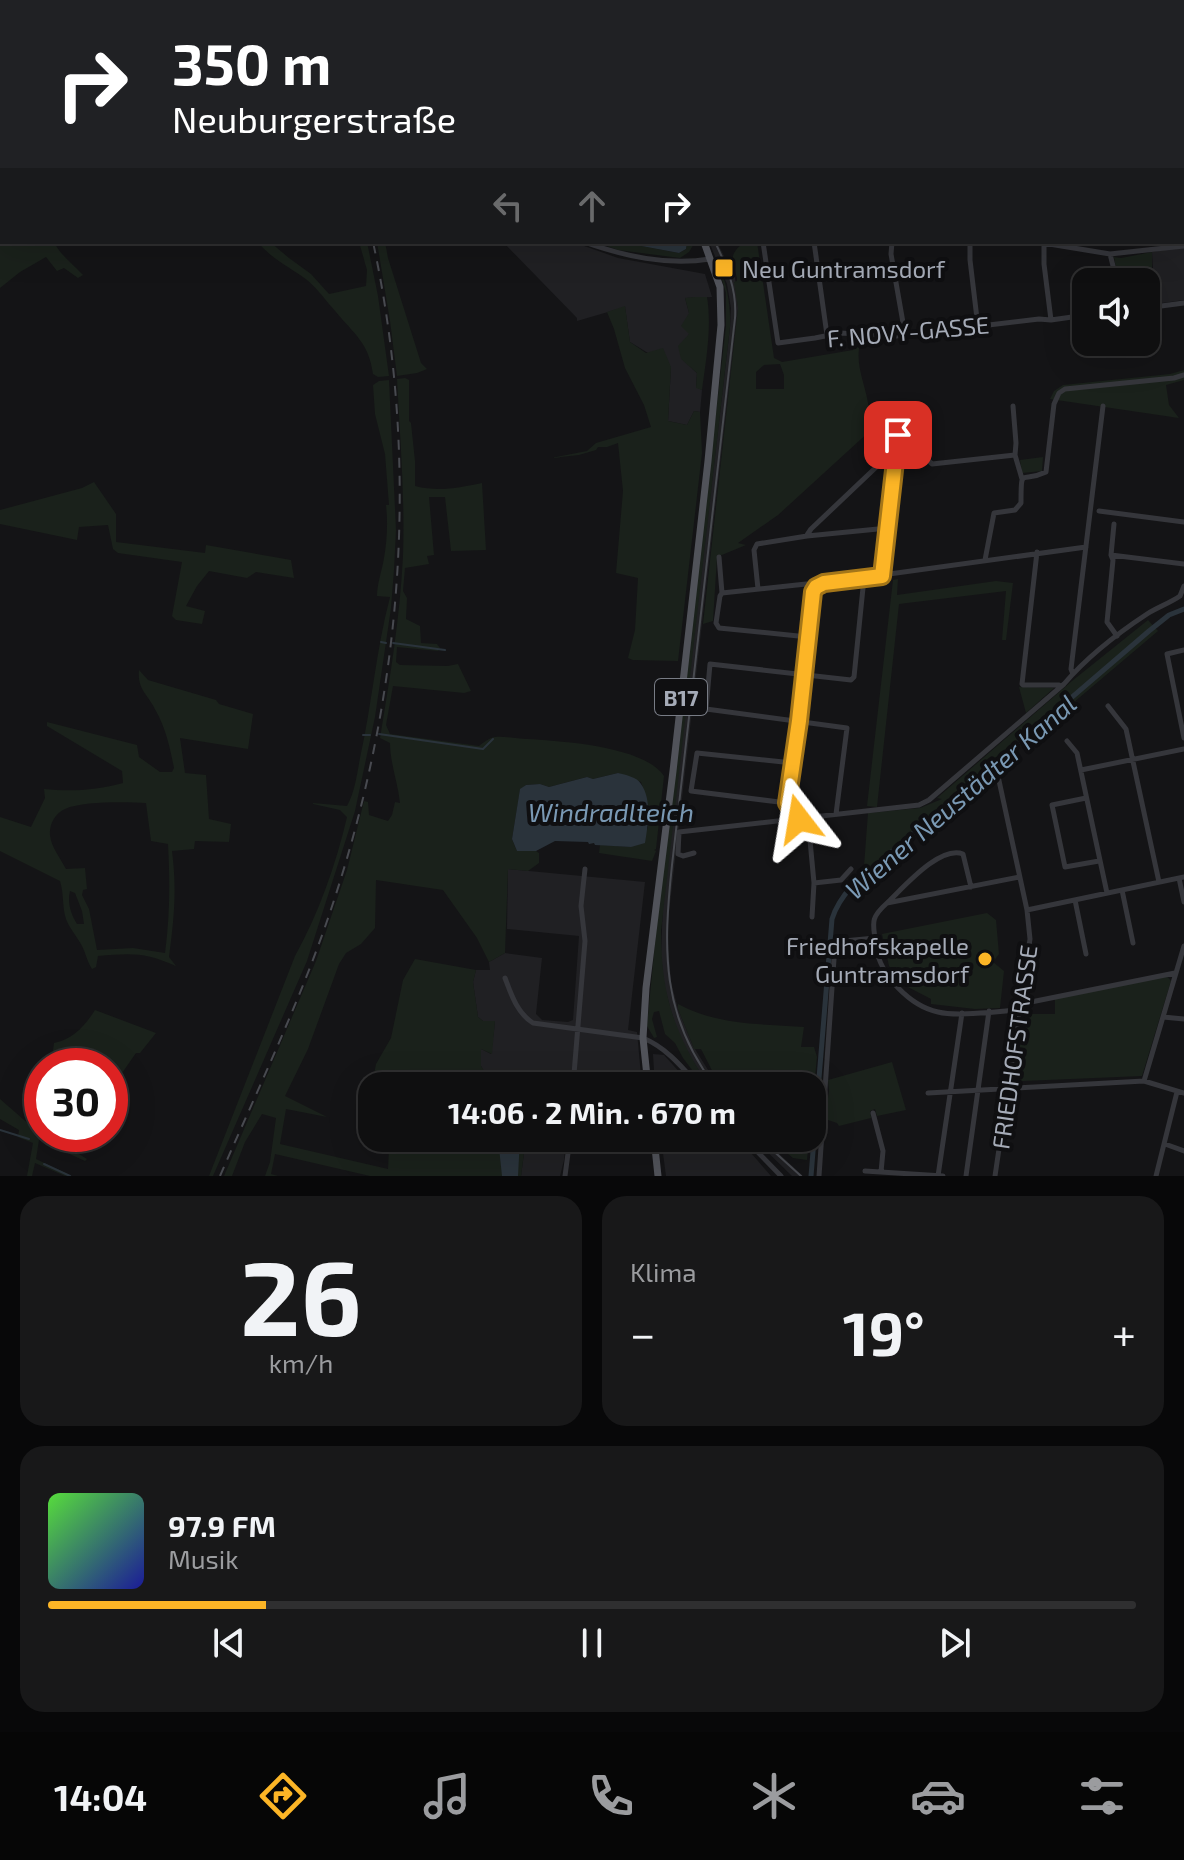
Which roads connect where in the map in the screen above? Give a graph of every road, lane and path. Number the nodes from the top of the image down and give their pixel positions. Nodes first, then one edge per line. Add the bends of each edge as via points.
1 (589, 244) edge
2 (705, 244) edge
3 (763, 244) edge
4 (814, 244) edge
5 (892, 244) edge
6 (970, 244) edge
7 (1041, 244) edge
8 (1047, 244) edge
9 (1155, 244) edge
10 (1184, 246) edge
11 (1156, 250) junction
12 (1110, 254) junction
13 (710, 259) junction
14 (1114, 268) edge
15 (1184, 303) edge
16 (1160, 306) edge
17 (1072, 317) edge
18 (1051, 320) junction
19 (978, 327) junction
20 (905, 334) junction
21 (827, 335) junction
22 (1184, 375) edge
23 (1013, 406) dead end
24 (1103, 406) dead end
25 (900, 418) dead end
26 (897, 452) junction
27 (1015, 455) junction
28 (929, 461) dead end
29 (1022, 479) junction
30 (1099, 511) dead end
31 (1184, 522) edge
32 (1114, 524) dead end
33 (888, 528) junction
34 (807, 536) junction
35 (1086, 547) junction
36 (1037, 552) junction
37 (1111, 555) junction
38 (719, 557) dead end
39 (985, 560) junction
40 (1184, 564) edge
41 (882, 576) junction
42 (864, 578) junction
43 (1184, 586) edge
44 (816, 587) junction
45 (758, 589) junction
46 (722, 593) junction
47 (1117, 636) junction
48 (808, 637) junction
49 (1184, 650) edge
50 (1073, 674) junction
51 (804, 676) junction
52 (1064, 684) junction
53 (1184, 700) edge
54 (1176, 702) junction
55 (1108, 706) dead end
56 (799, 721) junction
57 (1184, 738) edge
58 (1067, 741) dead end
59 (1184, 749) edge
60 (1132, 760) junction
61 (793, 763) junction
62 (1081, 770) junction
63 (998, 776) dead end
64 (1086, 798) junction
65 (787, 803) junction
66 (836, 814) junction
67 (799, 819) junction
68 (808, 819) junction
69 (694, 853) dead end
70 (1099, 861) junction
71 (585, 869) dead end
72 (851, 869) dead end
73 (1019, 877) junction
74 (1182, 878) edge
75 (1159, 882) junction
76 (814, 883) junction
77 (971, 887) junction
78 (1122, 890) junction
79 (1107, 893) junction
80 (1075, 900) junction
81 (1184, 902) edge
82 (887, 903) junction
83 (1027, 910) junction
84 (812, 917) dead end
85 (875, 938) junction
86 (1133, 943) dead end
87 (1184, 946) edge
88 (1086, 954) dead end
89 (1175, 973) junction
90 (505, 978) dead end
91 (1021, 1007) junction
92 (989, 1011) junction
93 (962, 1013) junction
94 (1163, 1017) junction
95 (1184, 1019) edge
96 (578, 1028) junction
97 (643, 1038) junction
98 (574, 1072) edge
99 (647, 1072) edge
100 (686, 1072) edge
101 (1144, 1081) junction
102 (1009, 1088) junction
103 (979, 1089) junction
104 (951, 1090) junction
105 (1181, 1092) edge
106 (928, 1093) dead end
107 (873, 1113) dead end
108 (1165, 1144) junction
109 (1184, 1151) edge
110 (568, 1152) edge
111 (655, 1152) edge
112 (758, 1152) edge
113 (865, 1171) dead end
114 (881, 1172) junction
115 (565, 1176) edge
116 (658, 1176) edge
117 (781, 1176) edge
118 (819, 1176) edge
119 (912, 1176) edge
120 (940, 1176) edge
121 (966, 1176) edge
122 (995, 1176) edge
123 (1156, 1176) edge

1 - 13 street via 665,261
2 - 13 main road, B17
3 - 21 street, F. NOVY-GASSE via 778,343
4 - 21 street
5 - 20 street
6 - 19 street
7 - 18 street
8 - 12 street
9 - 11 street
10 - 11 street
11 - 12 street
12 - 14 street
13 - 97 main road, B17 via 720,287 721,325
15 - 16 street
17 - 18 street, F. NOVY-GASSE
18 - 19 street, F. NOVY-GASSE
19 - 20 street, F. NOVY-GASSE
20 - 21 street, F. NOVY-GASSE
22 - 29 street via 1065,389 1054,404 1046,472
23 - 27 street
24 - 35 street
25 - 26 street
26 - 33 street
26 - 34 street
27 - 28 street
27 - 29 street
29 - 39 street via 1019,507 994,513
30 - 31 street
32 - 37 street
33 - 34 street
33 - 41 street
34 - 45 street via 757,544
35 - 36 street
35 - 50 street
36 - 39 street
36 - 52 street via 1022,684
37 - 40 street
37 - 47 street via 1107,623
38 - 46 street
39 - 41 street
41 - 42 street
42 - 44 street
42 - 51 street via 854,677
43 - 47 street via 1180,596
44 - 45 street
44 - 48 street
45 - 46 street
46 - 48 street via 719,628
47 - 50 street
48 - 51 street
49 - 54 street via 1167,654
50 - 52 street
51 - 56 street
51 - 56 street via 710,664 706,709
52 - 66 street via 929,800
53 - 54 street
54 - 57 street
55 - 60 street via 1126,729
56 - 61 street
56 - 66 street via 847,728
58 - 62 street
59 - 60 street
60 - 62 street
60 - 75 street
61 - 65 street
61 - 65 street via 697,753 691,791
62 - 64 street
63 - 73 street, FRIEDHOFSTRASSE
64 - 70 street
64 - 70 street via 1052,805 1065,867
65 - 67 street
66 - 68 street
67 - 68 street
67 - 69 street via 679,832 678,854
68 - 76 street
70 - 79 street
71 - 96 street
72 - 76 street via 841,880
73 - 77 street
73 - 83 street, FRIEDHOFSTRASSE
74 - 75 street
74 - 81 street
75 - 78 street
76 - 84 street
77 - 82 street
77 - 82 street via 963,854 957,851 939,856
78 - 79 street
78 - 86 street
79 - 80 street
80 - 83 street
80 - 88 street
82 - 85 street via 872,920
83 - 91 street, FRIEDHOFSTRASSE via 1030,939
85 - 93 street via 878,959 900,992 937,1012
85 - 118 street via 844,941 834,959
87 - 89 street
89 - 91 street
89 - 94 street
90 - 96 street via 526,1019
91 - 92 street
91 - 102 street, FRIEDHOFSTRASSE
92 - 93 street
92 - 103 street
93 - 104 street
94 - 95 street
94 - 101 street
96 - 97 street
96 - 98 street
97 - 99 main road, B17
97 - 100 street via 669,1053
101 - 102 street
101 - 105 street
102 - 103 street
102 - 122 street, FRIEDHOFSTRASSE
103 - 104 street
103 - 121 street
104 - 106 street
104 - 120 street
105 - 108 street
107 - 114 street via 883,1151
108 - 109 street
108 - 123 street
110 - 115 street
111 - 116 main road
112 - 117 street
113 - 114 street
114 - 119 street
119 - 120 street

